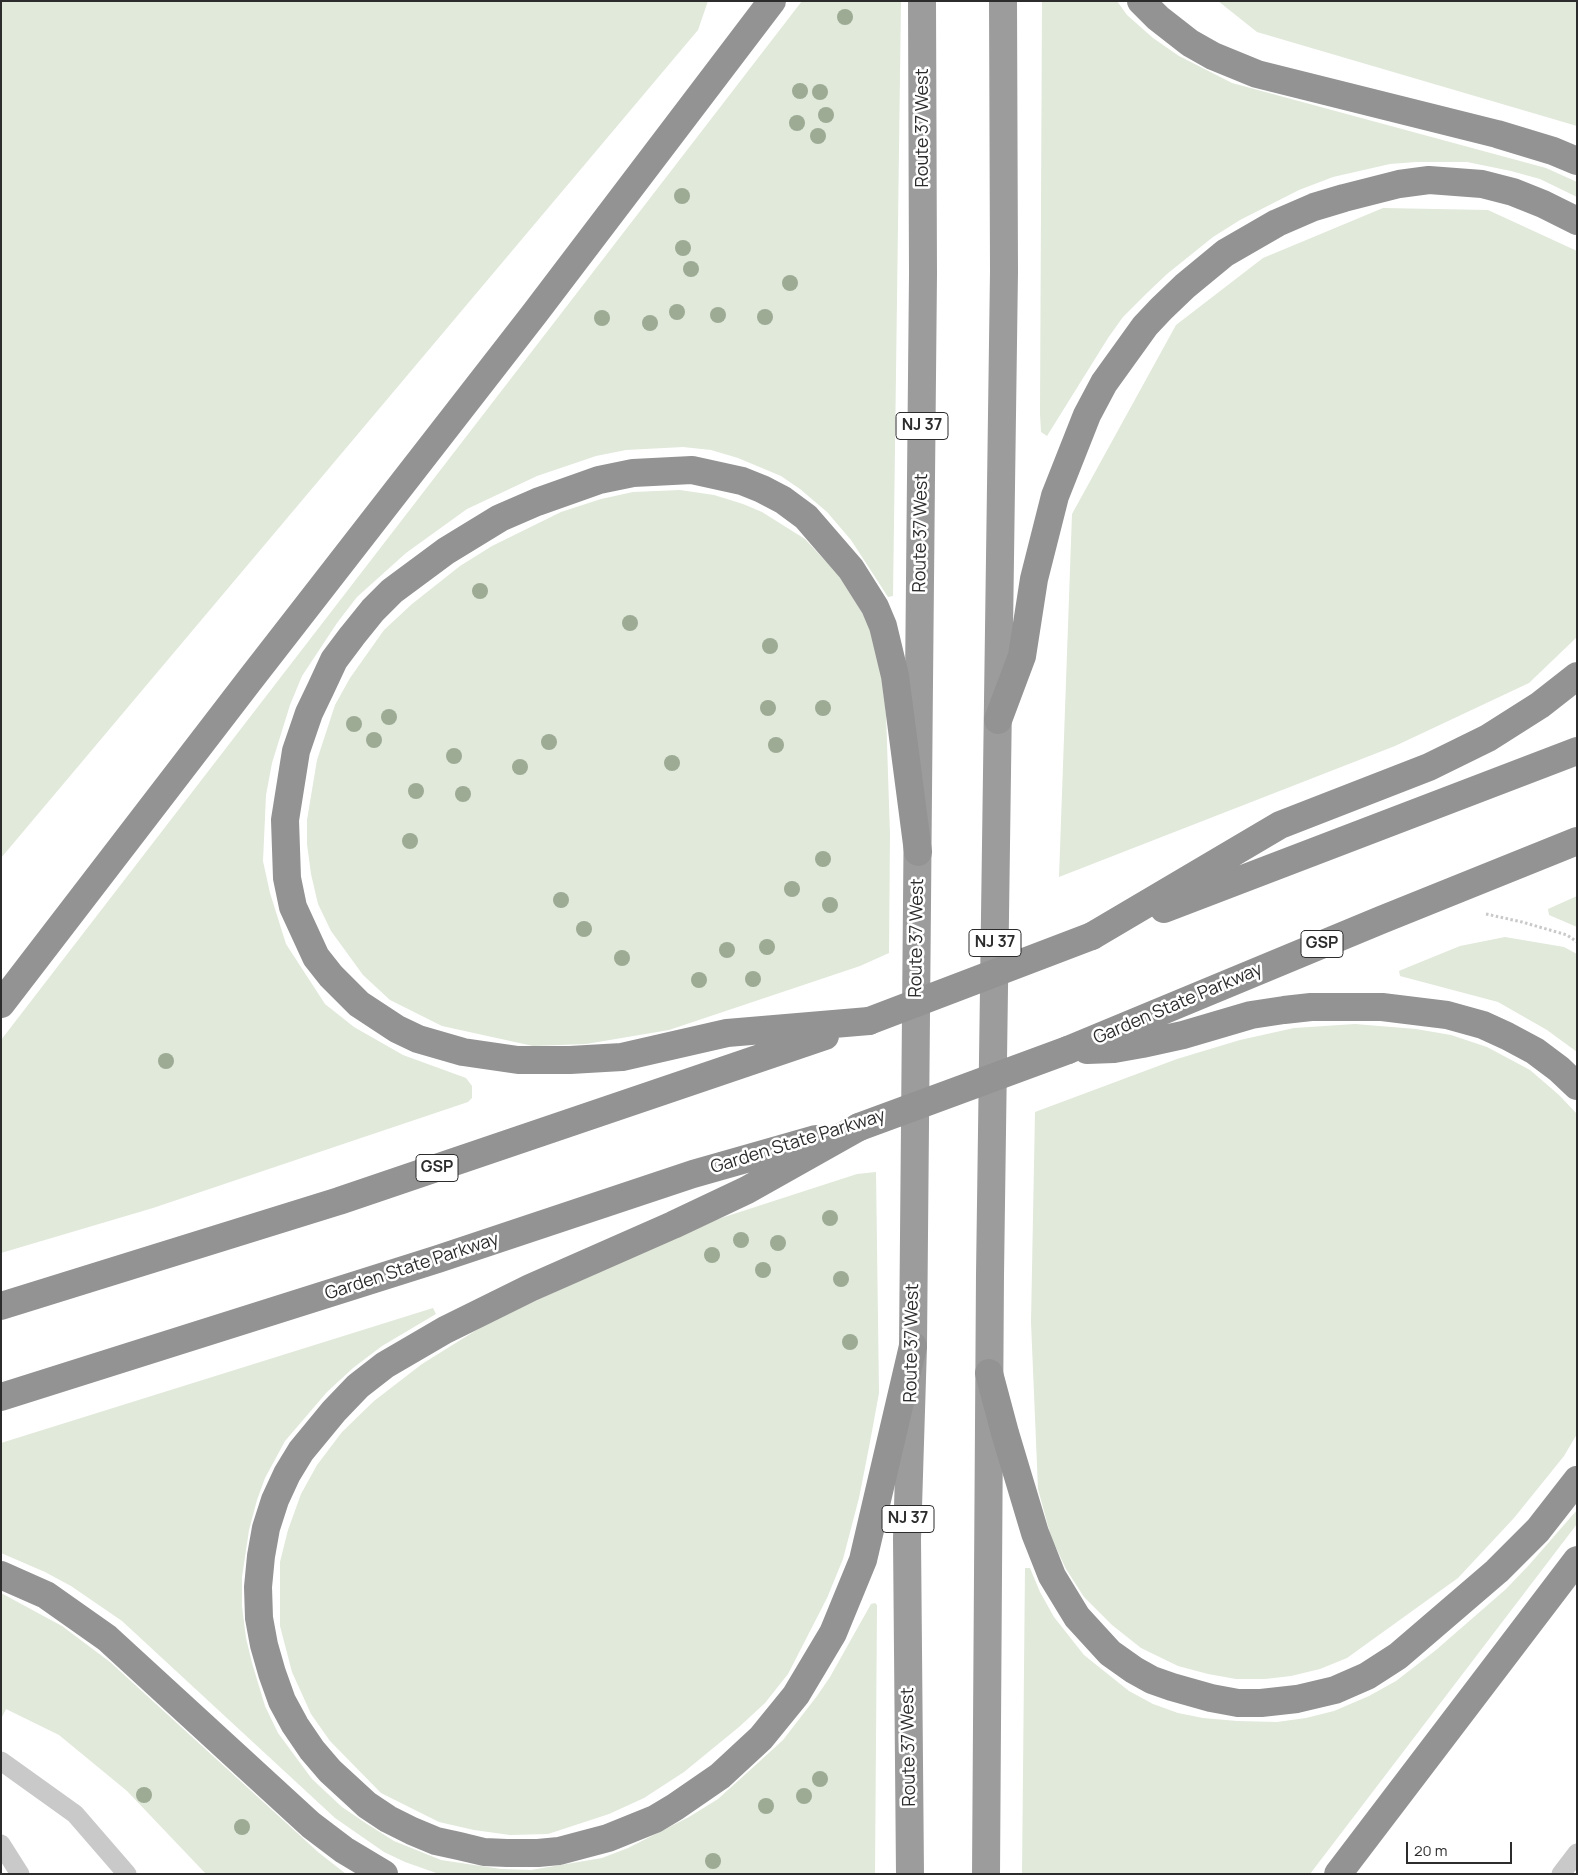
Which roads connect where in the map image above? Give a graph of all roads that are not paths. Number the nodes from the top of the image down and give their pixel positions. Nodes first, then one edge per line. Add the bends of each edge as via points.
1 (772, 1) edge
2 (922, 1) edge
3 (1003, 1) edge
4 (1141, 1) edge
5 (1577, 162) edge
6 (1577, 221) edge
7 (1577, 676) edge
8 (998, 720) junction
9 (1577, 751) edge
10 (1577, 841) edge
11 (918, 852) junction
12 (1092, 936) junction
13 (1, 1004) edge
14 (869, 1021) junction
15 (1068, 1050) junction
16 (1577, 1086) edge
17 (859, 1127) junction
18 (1, 1306) edge
19 (913, 1346) junction
20 (989, 1374) junction
21 (1, 1397) edge
22 (1577, 1480) edge
23 (1577, 1560) edge
24 (1, 1575) edge
25 (1, 1761) edge
26 (1, 1844) edge
27 (1577, 1853) edge
28 (20, 1874) edge
29 (127, 1874) edge
30 (384, 1874) edge
31 (910, 1874) edge
32 (986, 1874) edge
33 (1338, 1874) edge
34 (1561, 1874) edge

1 - 13 highway
2 - 11 highway, Route 37 West / NJ 37
3 - 8 highway, NJ 37 via 1004,271
4 - 5 highway via 1190,43 1243,69 1497,134
6 - 8 highway via 1513,192 1482,184 1429,180 1398,184 1344,198 1277,223 1225,253 1185,286 1145,326 1104,383 1087,415 1055,496 1034,579 1022,656
7 - 12 highway via 1540,705 1488,738 1429,767 1280,826
8 - 20 highway, NJ 37
9 - 12 highway, GSP
10 - 15 highway, Garden State Parkway / GSP
11 - 14 highway via 896,676 875,606 851,569 806,517 762,489 692,470 633,473 599,480 500,518 446,551 392,591 334,660 309,713 296,751 285,820 287,878 293,907 316,958 331,976 359,1004 396,1029 463,1052 518,1060 570,1060 622,1057 727,1033
11 - 19 highway, Route 37 West / NJ 37
12 - 14 highway, GSP, bridge
14 - 18 highway, GSP via 339,1201
15 - 16 highway via 1114,1049 1142,1044 1251,1015 1284,1010 1382,1007 1447,1016 1483,1026 1535,1051
15 - 17 highway, Garden State Parkway / GSP, bridge
17 - 19 highway via 739,1194 530,1288 446,1330 385,1365 334,1410 287,1474 266,1528 261,1556 259,1618 264,1645 282,1701 295,1724 330,1771 367,1805 388,1819 436,1841 484,1852 559,1851 608,1838 675,1807 720,1776 761,1738 796,1695 833,1633 863,1560
17 - 21 highway, Garden State Parkway / GSP via 693,1174 430,1262
19 - 31 highway, Route 37 West / NJ 37 via 907,1539
20 - 22 highway via 1035,1533 1052,1576 1077,1617 1110,1653 1152,1680 1238,1703 1297,1699 1334,1690 1366,1676 1398,1656 1497,1571 1538,1530
20 - 32 highway, NJ 37
23 - 33 highway
24 - 30 highway via 46,1595 107,1638 310,1825
25 - 29 lane via 75,1814
26 - 28 lane
27 - 34 lane

